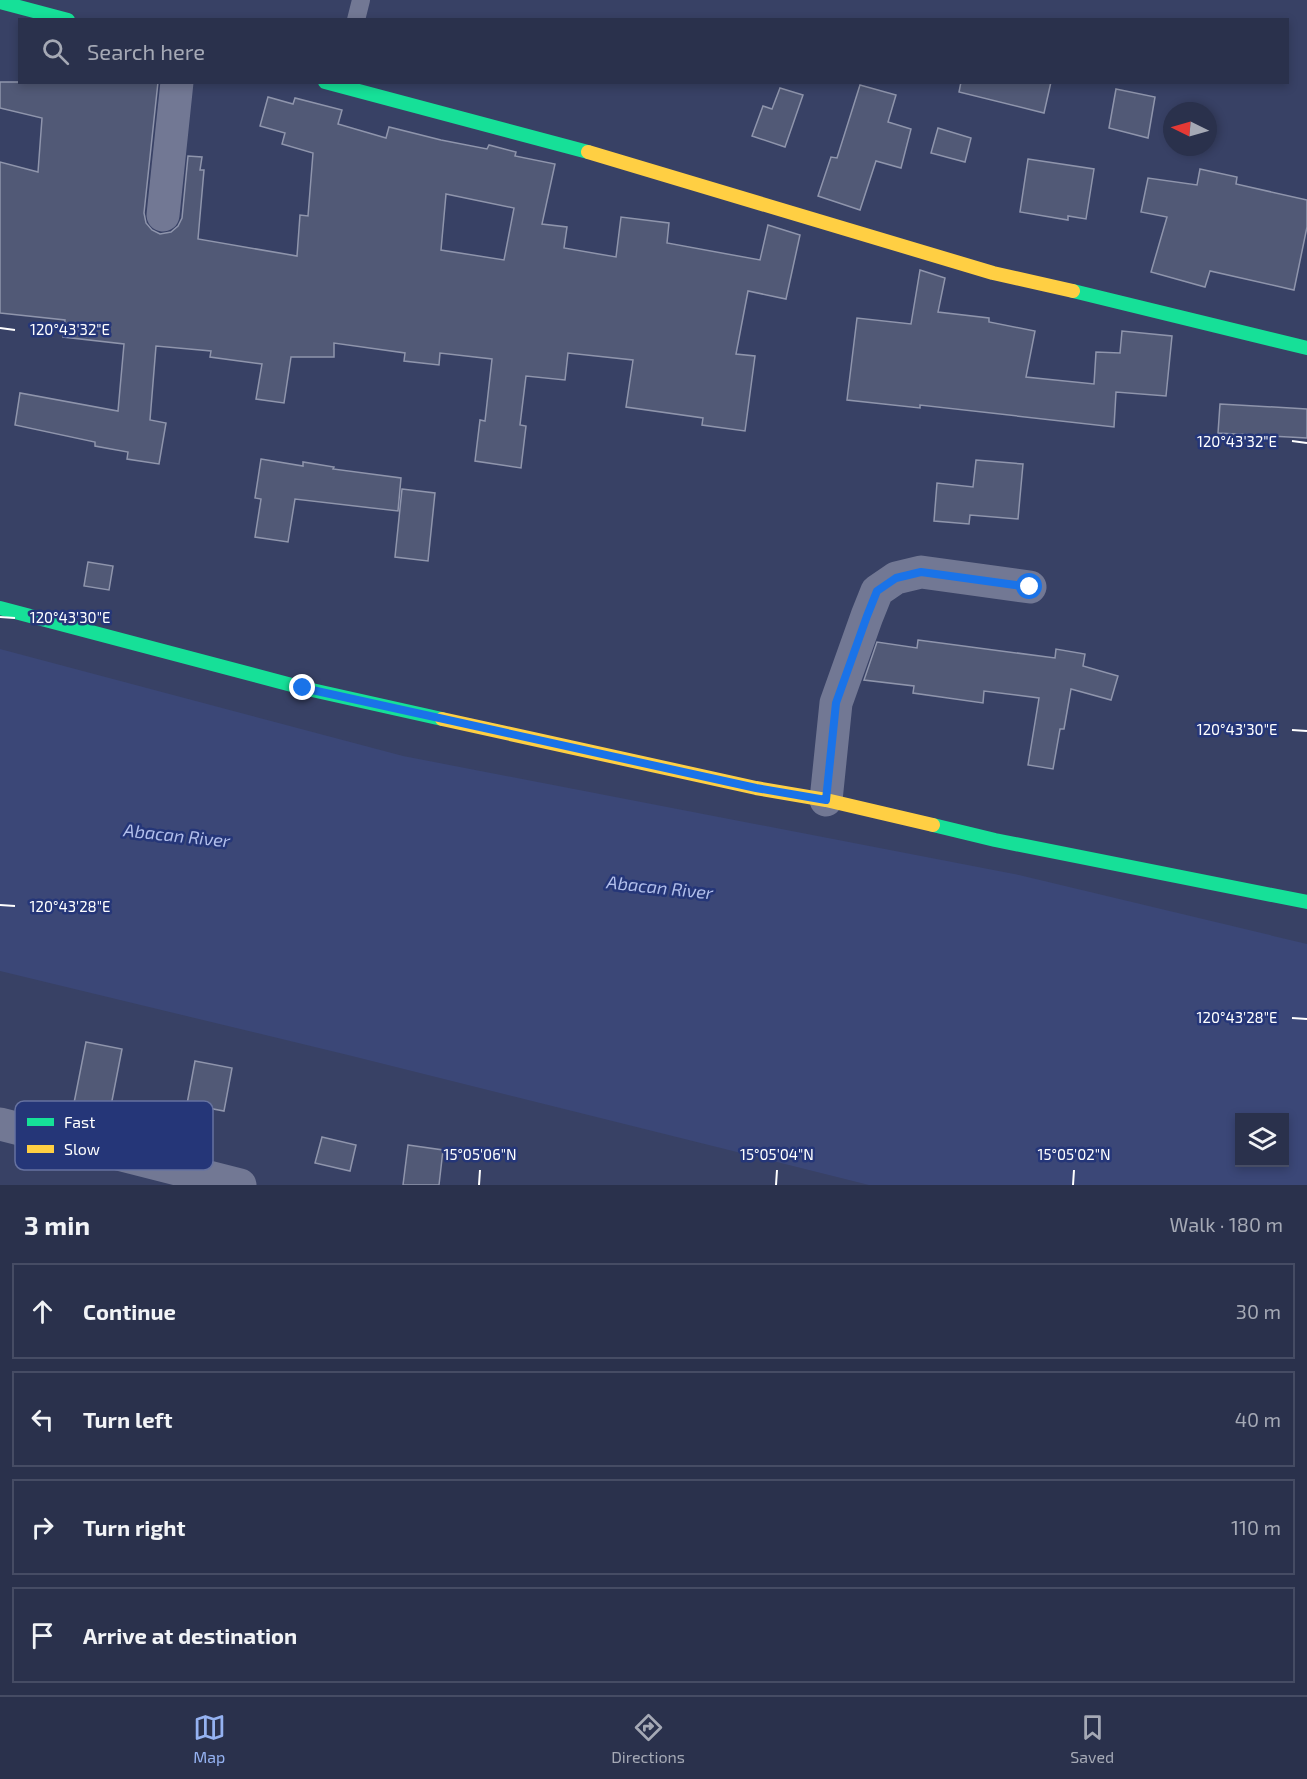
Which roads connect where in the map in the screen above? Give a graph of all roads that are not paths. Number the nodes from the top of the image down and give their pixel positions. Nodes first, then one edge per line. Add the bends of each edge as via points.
1 (362, 0) edge
2 (0, 2) edge
3 (36, 5) edge
4 (64, 18) edge
5 (357, 18) edge
6 (177, 84) edge
7 (333, 84) edge
8 (163, 215) dead end
9 (1307, 348) edge
10 (1030, 587) dead end
11 (0, 608) edge
12 (826, 800) junction
13 (1307, 902) edge
14 (0, 1124) edge
15 (15, 1128) edge
16 (181, 1170) edge
17 (240, 1185) edge

1 - 5 lane
2 - 3 street
3 - 4 street
6 - 8 street
7 - 9 street via 628,163 993,273
10 - 12 street via 921,572 896,578 877,591 836,703
11 - 12 street via 303,688
12 - 13 street via 995,840
14 - 15 street
16 - 17 street

